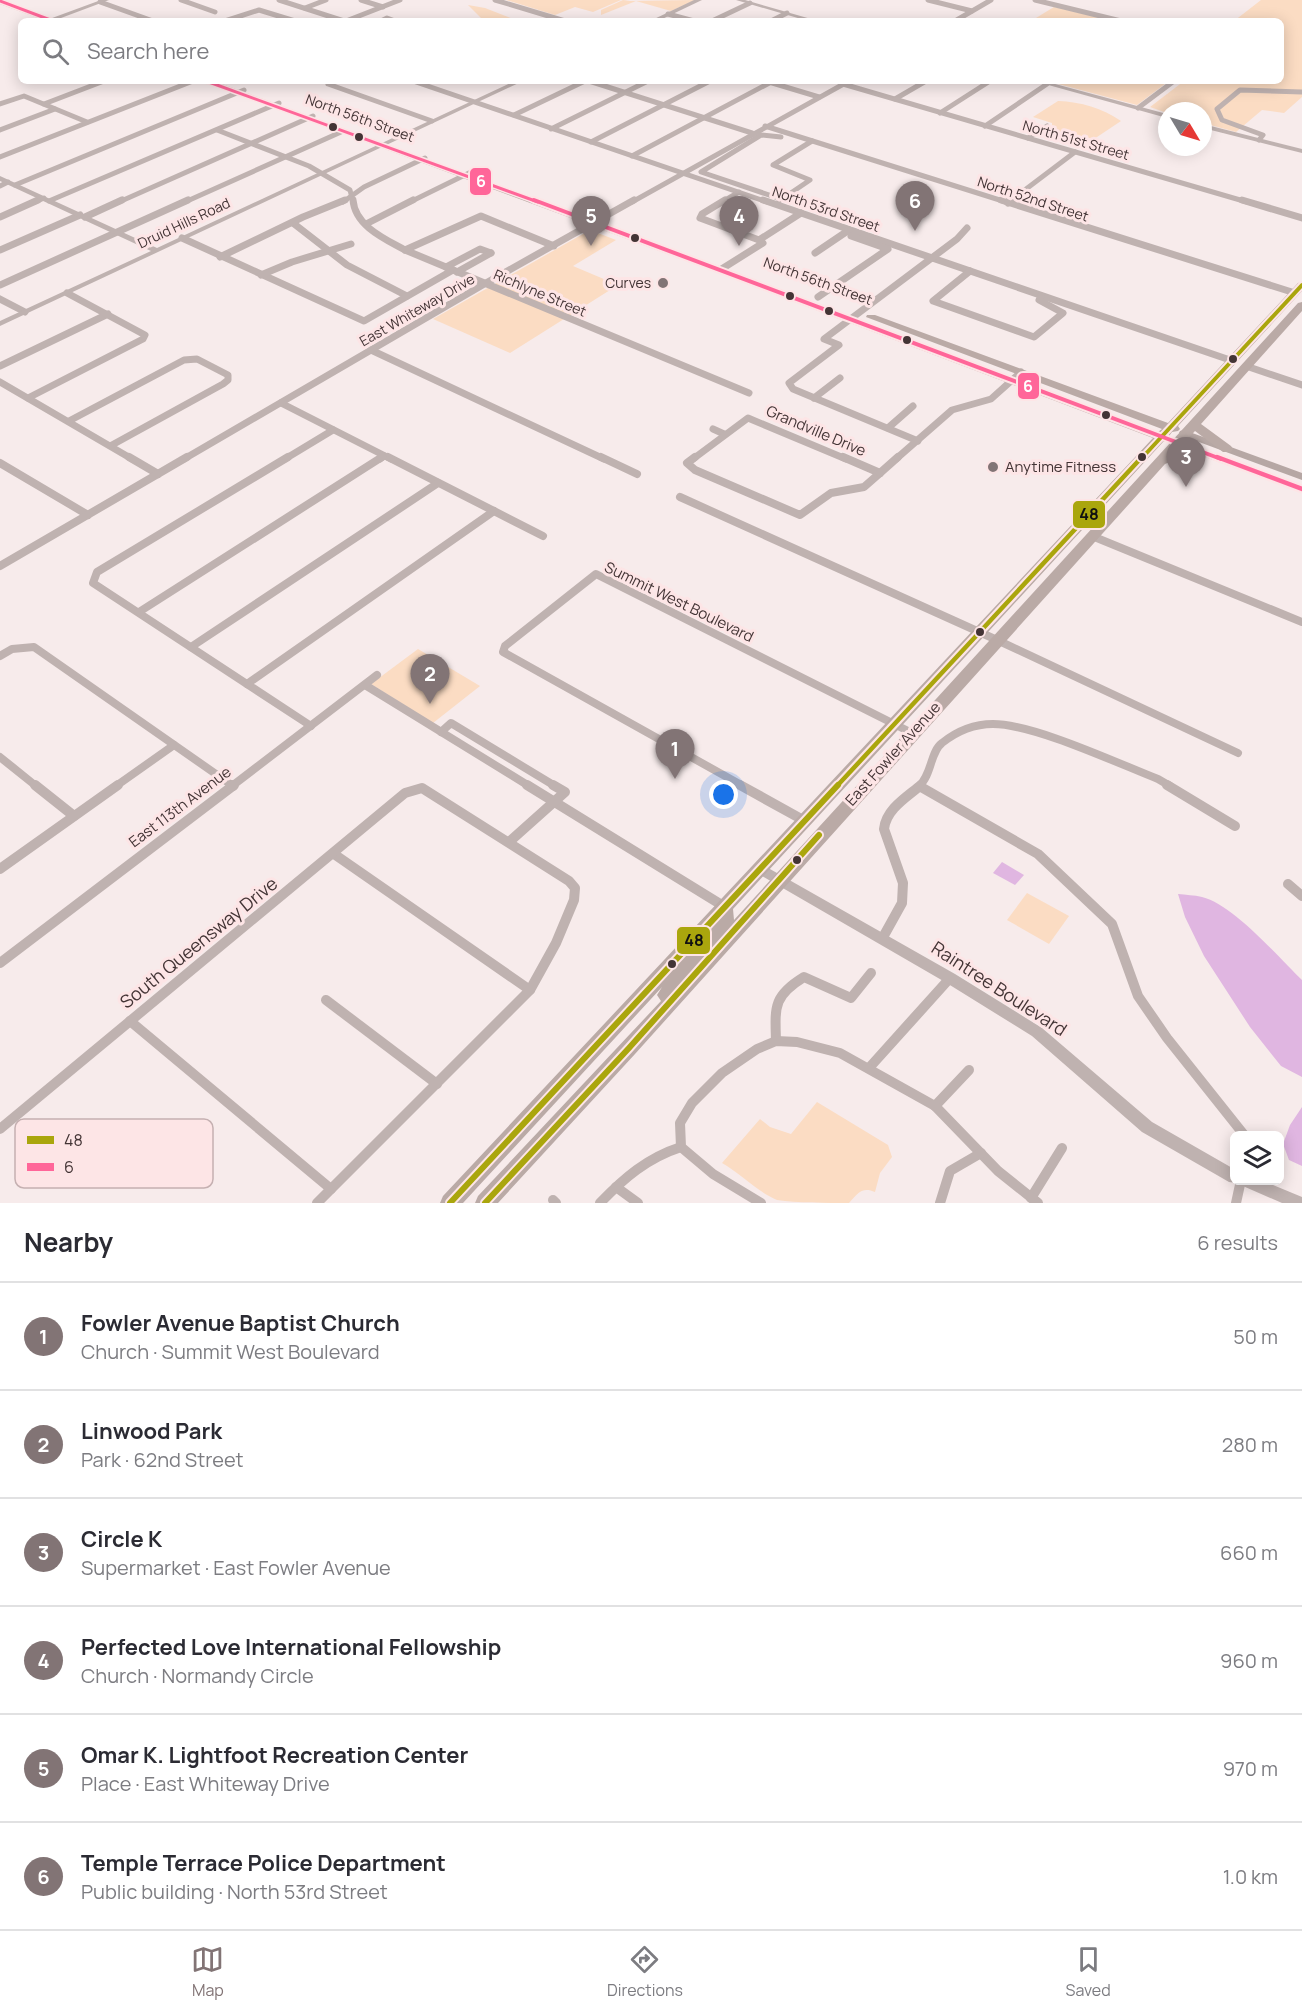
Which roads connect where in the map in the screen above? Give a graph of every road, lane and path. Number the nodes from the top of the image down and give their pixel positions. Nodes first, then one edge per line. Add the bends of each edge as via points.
1 (181, 0) edge
2 (279, 0) edge
3 (326, 0) edge
4 (362, 0) edge
5 (373, 0) edge
6 (400, 0) edge
7 (495, 0) edge
8 (699, 0) edge
9 (739, 0) edge
10 (928, 0) edge
11 (991, 0) edge
12 (1035, 0) edge
13 (103, 1) edge
14 (384, 3) edge
15 (750, 3) junction
16 (1, 4) edge
17 (305, 8) junction
18 (972, 11) junction
19 (215, 12) dead end
20 (786, 13) junction
21 (668, 14) junction
22 (40, 18) edge
23 (42, 18) edge
24 (56, 18) edge
25 (146, 18) edge
26 (234, 18) edge
27 (285, 18) edge
28 (336, 18) edge
29 (352, 18) edge
30 (555, 18) edge
31 (659, 18) edge
32 (683, 18) edge
33 (718, 18) edge
34 (777, 18) edge
35 (804, 18) edge
36 (960, 18) edge
37 (1109, 18) edge
38 (96, 84) edge
39 (185, 84) edge
40 (216, 84) edge
41 (225, 84) edge
42 (328, 84) dead end
43 (422, 84) edge
44 (512, 84) edge
45 (581, 84) edge
46 (596, 84) edge
47 (642, 84) edge
48 (704, 84) edge
49 (766, 84) edge
50 (777, 84) edge
51 (842, 84) edge
52 (852, 84) edge
53 (921, 84) edge
54 (985, 84) edge
55 (1047, 84) joint
56 (1170, 84) edge
57 (241, 92) junction
58 (1302, 92) edge
59 (624, 93) junction
60 (819, 97) junction
61 (895, 99) junction
62 (473, 102) junction
63 (0, 104) edge
64 (44, 104) junction
65 (276, 105) junction
66 (663, 105) junction
67 (1138, 108) junction
68 (56, 109) junction
69 (940, 112) junction
70 (1158, 114) edge
71 (514, 115) junction
72 (310, 117) junction
73 (703, 118) junction
74 (87, 122) junction
75 (432, 122) junction
76 (765, 126) junction
77 (985, 126) junction
78 (1047, 126) dead end
79 (1212, 128) edge
80 (551, 129) junction
81 (0, 130) edge
82 (217, 130) junction
83 (341, 132) junction
84 (752, 134) junction
85 (1028, 138) junction
86 (1259, 140) junction
87 (591, 142) junction
88 (809, 142) junction
89 (251, 144) junction
90 (382, 145) junction
91 (1302, 151) edge
92 (1075, 152) junction
93 (632, 156) junction
94 (0, 157) edge
95 (285, 158) junction
96 (423, 159) junction
97 (323, 172) junction
98 (682, 173) junction
99 (468, 174) junction
100 (0, 178) edge
101 (12, 184) junction
102 (0, 186) edge
103 (737, 194) junction
104 (353, 195) junction
105 (781, 199) junction
106 (47, 200) junction
107 (1008, 203) junction
108 (773, 204) junction
109 (798, 215) junction
110 (83, 216) junction
111 (0, 217) edge
112 (1302, 218) edge
113 (599, 220) junction
114 (293, 223) junction
115 (366, 224) junction
116 (967, 228) dead end
117 (117, 232) junction
118 (846, 232) junction
119 (182, 238) junction
120 (759, 240) junction
121 (351, 244) dead end
122 (554, 246) junction
123 (0, 250) edge
124 (156, 250) junction
125 (405, 250) junction
126 (323, 251) junction
127 (815, 253) dead end
128 (220, 257) junction
129 (931, 258) junction
130 (721, 266) junction
131 (452, 270) junction
132 (970, 272) junction
133 (261, 275) junction
134 (486, 284) junction
135 (0, 285) edge
136 (1298, 289) edge
137 (67, 293) junction
138 (407, 296) junction
139 (1041, 296) junction
140 (818, 297) junction
141 (0, 299) edge
142 (1302, 305) edge
143 (25, 312) junction
144 (108, 314) junction
145 (855, 316) junction
146 (1266, 323) junction
147 (0, 324) edge
148 (1273, 336) junction
149 (371, 350) junction
150 (1230, 360) junction
151 (0, 366) edge
152 (1246, 366) junction
153 (1021, 372) junction
154 (840, 378) dead end
155 (1010, 379) junction
156 (0, 382) edge
157 (1302, 385) edge
158 (749, 393) dead end
159 (28, 398) junction
160 (814, 398) junction
161 (281, 403) junction
162 (913, 406) dead end
163 (1186, 408) junction
164 (1147, 420) junction
165 (69, 421) junction
166 (888, 428) junction
167 (713, 429) dead end
168 (333, 430) junction
169 (724, 434) junction
170 (1184, 434) junction
171 (1160, 436) junction
172 (918, 441) junction
173 (112, 445) junction
174 (1192, 449) junction
175 (1227, 449) joint
176 (384, 456) junction
177 (0, 463) edge
178 (1158, 464) junction
179 (881, 473) junction
180 (158, 474) junction
181 (637, 474) dead end
182 (1302, 477) edge
183 (438, 483) junction
184 (1302, 489) edge
185 (680, 497) dead end
186 (494, 511) junction
187 (88, 515) junction
188 (1075, 528) junction
189 (543, 536) dead end
190 (1092, 536) junction
191 (0, 566) edge
192 (1044, 588) junction
193 (139, 612) junction
194 (1302, 622) edge
195 (980, 633) junction
196 (997, 640) junction
197 (191, 647) junction
198 (0, 656) edge
199 (377, 675) dead end
200 (247, 684) junction
201 (365, 685) junction
202 (895, 724) junction
203 (311, 726) junction
204 (912, 733) junction
205 (174, 744) junction
206 (1238, 753) dead end
207 (0, 757) edge
208 (232, 786) junction
209 (921, 787) junction
210 (555, 801) junction
211 (74, 816) junction
212 (806, 821) junction
213 (1235, 826) dead end
214 (509, 842) junction
215 (334, 854) junction
216 (761, 868) junction
217 (0, 869) edge
218 (779, 880) junction
219 (1287, 884) dead end
220 (1302, 896) edge
221 (725, 908) junction
222 (882, 939) junction
223 (0, 963) edge
224 (871, 973) dead end
225 (950, 978) junction
226 (530, 990) junction
227 (326, 1000) dead end
228 (130, 1021) junction
229 (776, 1041) junction
230 (629, 1048) junction
231 (870, 1068) junction
232 (969, 1070) dead end
233 (437, 1084) junction
234 (935, 1106) junction
235 (0, 1129) edge
236 (1241, 1131) edge
237 (681, 1147) junction
238 (1062, 1148) dead end
239 (981, 1153) junction
240 (1230, 1173) edge
241 (1237, 1185) edge
242 (1256, 1185) edge
243 (616, 1187) junction
244 (331, 1189) junction
245 (1034, 1201) edge
246 (317, 1203) edge
247 (450, 1203) edge
248 (485, 1203) edge
249 (600, 1203) edge
250 (638, 1203) edge
251 (760, 1203) edge
252 (940, 1203) edge
253 (1236, 1203) edge
254 (1300, 1203) edge

1 - 19 street
2 - 17 street
3 - 17 street
4 - 14 street
5 - 14 street
6 - 14 street
7 - 30 street
8 - 21 street
9 - 15 street
10 - 18 street
11 - 18 street
12 - 37 street
13 - 24 street
13 - 25 street
14 - 29 street
15 - 20 street
15 - 33 street
16 - 22 main road
16 - 23 main road
17 - 28 street
18 - 36 street
20 - 34 street
20 - 35 street
21 - 31 street
21 - 32 street
26 - 27 street via 259,10
38 - 64 street
39 - 74 street
40 - 57 main road, North 56th Street
41 - 57 main road, North 56th Street
42 - 75 street
43 - 62 street, North 53rd Street
44 - 62 street, Druid Hills Road
45 - 71 street
46 - 59 street
47 - 59 street
48 - 66 street
49 - 73 street
50 - 60 street
51 - 60 street, East Whiteway Drive
52 - 61 street, North 51st Street
53 - 61 street
54 - 69 street
55 - 67 street
55 - 77 street
56 - 67 street
57 - 65 main road, North 56th Street
57 - 101 street
58 - 86 street via 1239,90 1220,104 1217,109 1222,120 1263,135
59 - 66 street
59 - 80 street
60 - 76 street, East Whiteway Drive
61 - 69 street, North 51st Street
62 - 71 street, North 53rd Street
62 - 75 street, Druid Hills Road
63 - 64 street via 24,96
64 - 68 street
65 - 72 main road, North 56th Street
65 - 82 street
66 - 73 street
66 - 87 street
67 - 70 street
68 - 74 street
68 - 81 street
69 - 77 street, North 51st Street
71 - 80 street, North 53rd Street
72 - 83 main road, North 56th Street
72 - 89 street
72 - 90 main road, North 56th Street
73 - 84 street
73 - 93 street
74 - 94 street
75 - 90 street, Druid Hills Road
76 - 84 street, East Whiteway Drive
76 - 88 street, North 52nd Street
77 - 85 street, North 51st Street
78 - 85 street
79 - 86 street
80 - 87 street, North 53rd Street
82 - 89 street, Richlyne Street
82 - 106 street
83 - 90 main road, North 56th Street
83 - 95 street
84 - 98 street, East Whiteway Drive
85 - 92 street, North 51st Street
86 - 91 street
87 - 93 street, North 53rd Street
88 - 105 street via 773,165 810,180
88 - 105 street via 766,134 702,170 702,174
88 - 107 street, North 52nd Street
89 - 95 street, Richlyne Street
89 - 110 street
90 - 96 main road, North 56th Street
90 - 97 street, Druid Hills Road
92 - 107 street
92 - 112 street, North 51st Street
93 - 98 street, North 53rd Street
95 - 97 street, Richlyne Street
95 - 117 street
96 - 99 main road, North 56th Street
96 - 104 street
97 - 104 street, Richlyne Street
97 - 119 street, Druid Hills Road
98 - 103 street, North 53rd Street
98 - 113 street, East Whiteway Drive
99 - 113 main road, North 56th Street
99 - 115 street
100 - 101 street
101 - 102 street
101 - 106 street
103 - 108 street, North 53rd Street
103 - 109 street
103 - 120 street via 700,218
104 - 114 street
104 - 115 street, Richlyne Street via 351,204
105 - 108 street
106 - 110 street
106 - 111 street
107 - 136 street, North 52nd Street
108 - 109 street, North 53rd Street
109 - 118 street
109 - 120 street
110 - 117 street
110 - 123 street
113 - 122 street, East Whiteway Drive
113 - 130 main road, North 56th Street
114 - 126 street
114 - 128 street
115 - 125 street, Richlyne Street
116 - 129 street
117 - 124 street
117 - 135 street
118 - 127 street
118 - 129 street, North 53rd Street
118 - 140 street via 888,249
119 - 124 street, Druid Hills Road
119 - 128 street
120 - 130 street via 763,243
121 - 126 street
122 - 125 street via 481,216
122 - 134 street, East Whiteway Drive
124 - 137 street, Druid Hills Road
125 - 131 street, Richlyne Street
126 - 133 street
126 - 138 street via 357,273
128 - 133 street
129 - 132 street, North 53rd Street
129 - 145 street
130 - 140 main road, North 56th Street
130 - 145 main road, North 56th Street
131 - 131 street via 491,253 480,249
131 - 134 street, Richlyne Street
131 - 138 street
132 - 139 street, North 53rd Street
132 - 139 street via 933,301 1034,337 1063,313 1039,300
133 - 138 street via 364,321
134 - 149 street, East Whiteway Drive
134 - 158 street, Richlyne Street
136 - 146 main road, East Fowler Avenue
136 - 148 main road via 1298,299 1281,318
137 - 143 street, Druid Hills Road
137 - 144 street
139 - 150 street, North 53rd Street
140 - 145 main road, North 56th Street
141 - 143 street
142 - 148 main road, East Fowler Avenue
143 - 147 street, Druid Hills Road
144 - 151 street
144 - 159 street via 142,331 143,339
145 - 153 main road, North 56th Street
145 - 155 main road, North 56th Street
145 - 160 street via 824,339 839,345 789,383 793,389
146 - 150 main road, East Fowler Avenue
146 - 152 main road via 1264,334 1243,361
148 - 152 main road, East Fowler Avenue
149 - 161 street, East Whiteway Drive
149 - 181 street
150 - 163 main road, East Fowler Avenue
152 - 157 street
152 - 170 main road, East Fowler Avenue
153 - 155 street, Grandville Drive
153 - 164 main road, North 56th Street
154 - 160 street
155 - 171 main road, North 56th Street
155 - 172 street, Grandville Drive via 991,399 952,410
156 - 159 street
159 - 165 street
160 - 166 street
161 - 168 street
161 - 180 street, East Whiteway Drive
162 - 166 street
163 - 164 main road
163 - 171 main road, East Fowler Avenue
164 - 171 main road, North 56th Street
165 - 173 street
165 - 173 street via 184,360 197,359 228,375 223,384
166 - 172 street
167 - 169 street
168 - 176 street
168 - 193 street via 98,572 93,583
169 - 179 street, Grandville Drive via 742,420 754,418
169 - 179 street, Grandville Drive via 689,460 690,467 794,515 804,514 831,493 864,487
170 - 171 main road, North 56th Street
170 - 174 main road, North 56th Street
170 - 175 main road
170 - 178 main road, East Fowler Avenue
171 - 188 main road, East Fowler Avenue
172 - 179 street, Grandville Drive
173 - 180 street
174 - 178 main road
174 - 184 main road, North 56th Street
175 - 182 main road
176 - 183 street
176 - 193 street
177 - 187 street
178 - 190 main road, East Fowler Avenue
180 - 187 street, East Whiteway Drive
183 - 186 street
183 - 197 street
185 - 195 street
186 - 189 street
186 - 200 street
187 - 191 street, East Whiteway Drive
188 - 192 main road via 1078,536 1041,583
188 - 195 main road, East Fowler Avenue
190 - 192 main road, East Fowler Avenue
190 - 194 street
192 - 196 main road, East Fowler Avenue
193 - 197 street
195 - 196 street
195 - 202 main road, East Fowler Avenue
196 - 204 main road, East Fowler Avenue
196 - 206 street
197 - 200 street
198 - 205 street via 12,649 34,647
199 - 201 street, East 113th Avenue
200 - 203 street
201 - 203 street, East 113th Avenue
201 - 210 street
202 - 204 street, Summit West Boulevard
202 - 212 main road, East Fowler Avenue
202 - 212 street, Summit West Boulevard via 597,574 505,646 503,652
203 - 208 street, East 113th Avenue
204 - 218 main road, East Fowler Avenue
205 - 208 street
205 - 211 street
207 - 211 street
208 - 223 street, East 113th Avenue
209 - 213 street via 935,752 951,735 983,724 1011,725 1158,779
209 - 222 street via 893,808 885,820 884,830 903,883 902,903
209 - 236 street via 1038,854 1112,924 1138,996
210 - 214 street
210 - 221 street
211 - 217 street
212 - 216 main road, East Fowler Avenue
214 - 215 street, South Queensway Drive via 422,788 405,793
214 - 226 street via 575,888 556,943
215 - 226 street
215 - 228 street, South Queensway Drive
216 - 218 street, Raintree Boulevard
216 - 221 main road, East Fowler Avenue
218 - 222 street, Raintree Boulevard
218 - 230 main road, East Fowler Avenue
219 - 220 street
221 - 230 main road via 726,924 683,971
221 - 247 main road, East Fowler Avenue
222 - 225 street, Raintree Boulevard
224 - 229 street via 851,998 804,977 789,986 775,1004
225 - 231 street
225 - 240 street, Raintree Boulevard via 1037,1032 1148,1127
226 - 233 street
227 - 233 street
228 - 235 street, South Queensway Drive
228 - 244 street
229 - 231 street via 840,1053
229 - 237 street via 723,1073 692,1103 680,1123
230 - 248 main road, East Fowler Avenue
231 - 234 street
232 - 234 street
233 - 244 street
234 - 239 street
237 - 243 street via 641,1163
237 - 251 street via 713,1174
238 - 245 street
239 - 245 street
239 - 252 street via 950,1171
241 - 253 street
242 - 254 street, Raintree Boulevard
243 - 249 street
243 - 250 street
244 - 246 street

